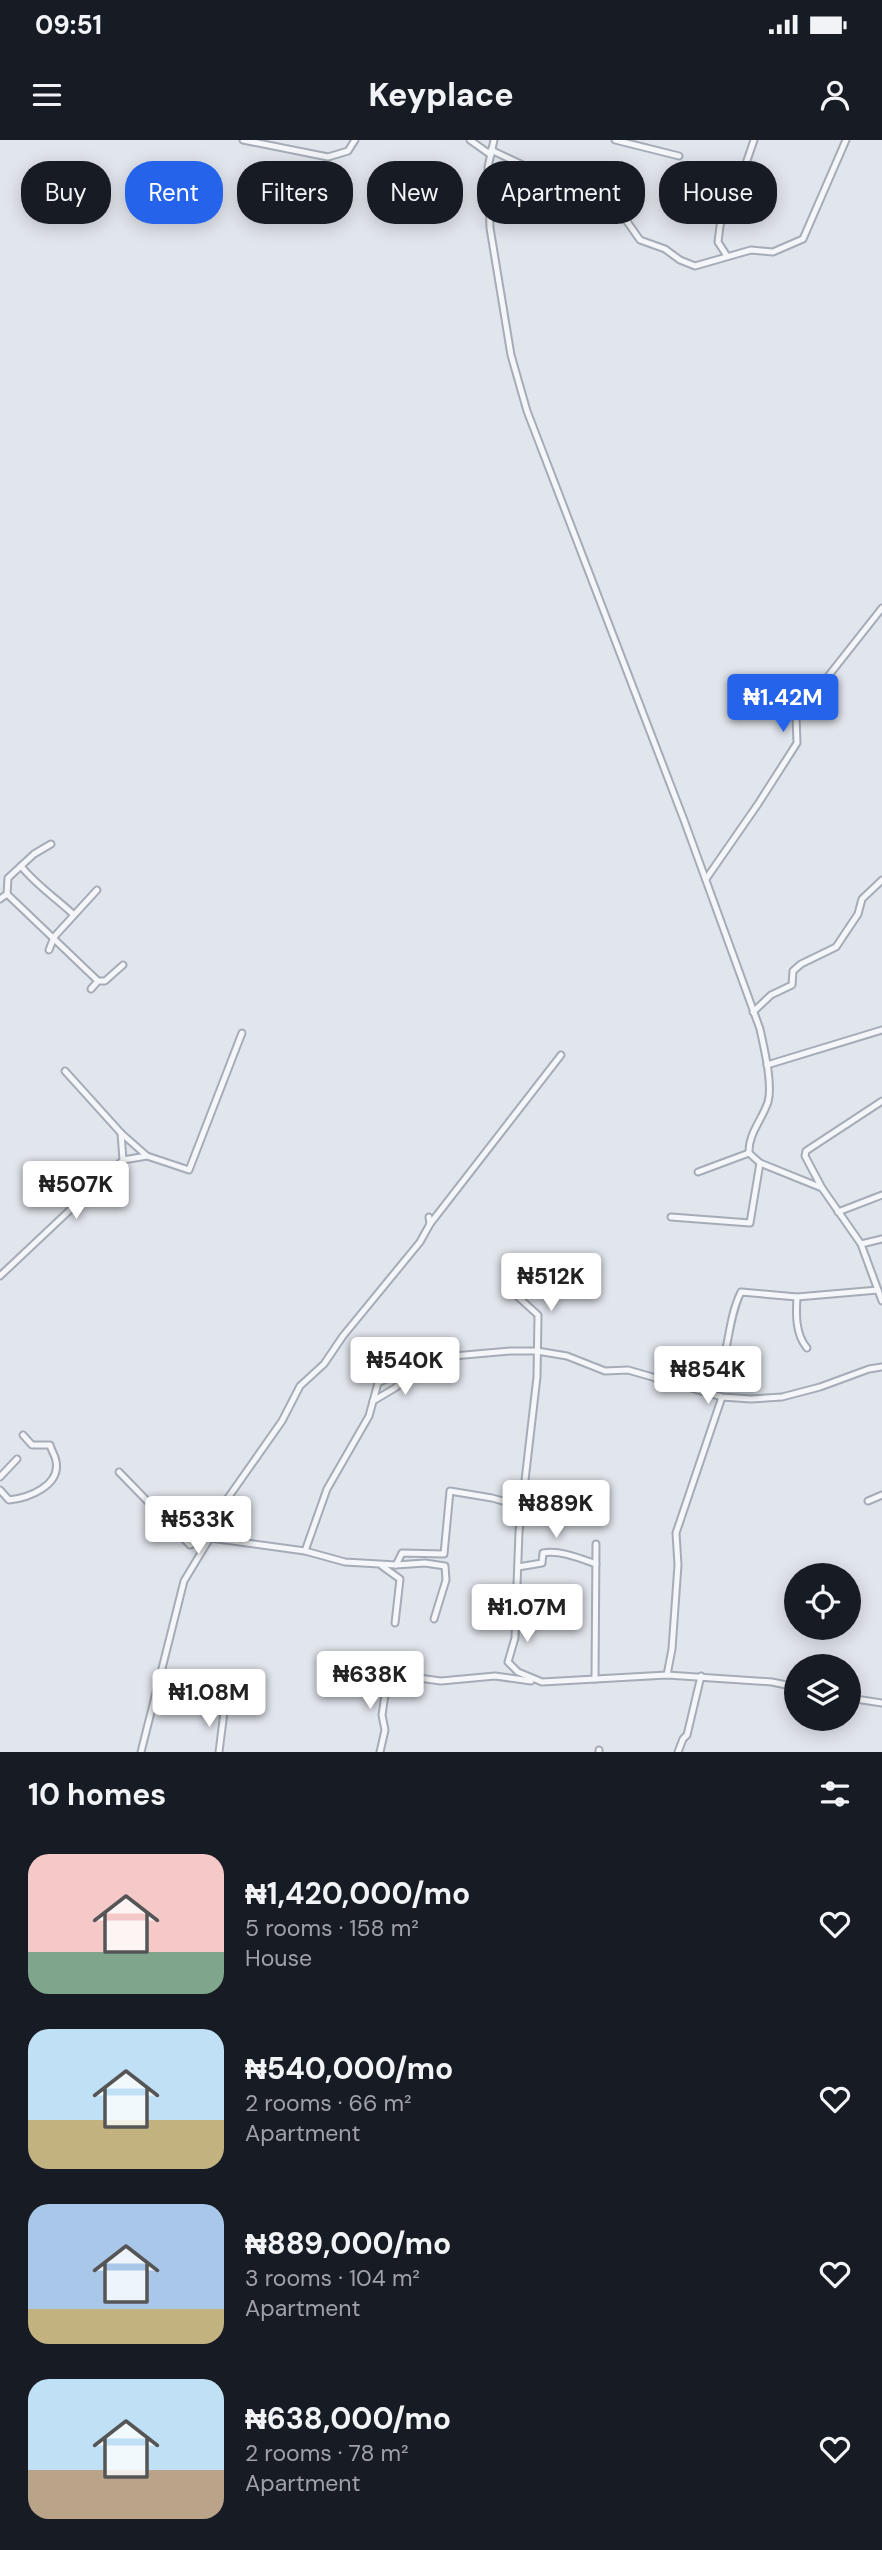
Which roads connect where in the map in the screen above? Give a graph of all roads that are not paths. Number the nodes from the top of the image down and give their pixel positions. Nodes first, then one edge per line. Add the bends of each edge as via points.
1 (243, 140) edge
2 (355, 140) edge
3 (470, 140) edge
4 (494, 140) edge
5 (615, 140) edge
6 (754, 140) edge
7 (846, 140) edge
8 (491, 152) junction
9 (679, 156) dead end
10 (727, 256) junction
11 (882, 608) edge
12 (51, 844) dead end
13 (21, 866) junction
14 (706, 879) junction
15 (882, 880) edge
16 (97, 890) dead end
17 (7, 894) junction
18 (0, 899) edge
19 (74, 915) junction
20 (54, 937) junction
21 (49, 950) dead end
22 (123, 965) dead end
23 (98, 981) junction
24 (91, 989) dead end
25 (753, 1012) junction
26 (882, 1030) edge
27 (242, 1033) dead end
28 (561, 1055) dead end
29 (767, 1065) junction
30 (65, 1071) dead end
31 (882, 1101) edge
32 (121, 1133) junction
33 (749, 1153) junction
34 (146, 1156) junction
35 (124, 1160) junction
36 (760, 1163) junction
37 (698, 1172) dead end
38 (822, 1188) junction
39 (882, 1195) edge
40 (838, 1212) junction
41 (429, 1217) dead end
42 (671, 1217) dead end
43 (430, 1224) junction
44 (882, 1239) edge
45 (861, 1244) junction
46 (0, 1276) edge
47 (878, 1290) junction
48 (516, 1295) dead end
49 (797, 1297) junction
50 (882, 1301) edge
51 (807, 1348) dead end
52 (537, 1351) junction
53 (882, 1367) edge
54 (418, 1368) junction
55 (708, 1392) junction
56 (722, 1396) junction
57 (373, 1402) junction
58 (23, 1435) dead end
59 (17, 1459) dead end
60 (119, 1472) dead end
61 (0, 1476) edge
62 (0, 1490) edge
63 (882, 1495) edge
64 (868, 1501) dead end
65 (521, 1506) junction
66 (596, 1544) dead end
67 (305, 1551) junction
68 (596, 1564) junction
69 (396, 1565) junction
70 (382, 1566) junction
71 (518, 1567) junction
72 (434, 1619) dead end
73 (395, 1623) dead end
74 (388, 1674) junction
75 (362, 1675) dead end
76 (667, 1675) junction
77 (701, 1676) junction
78 (595, 1679) junction
79 (541, 1682) junction
80 (784, 1684) edge
81 (861, 1700) edge
82 (882, 1703) edge
83 (225, 1712) dead end
84 (141, 1752) edge
85 (219, 1752) edge
86 (380, 1752) edge
87 (678, 1752) edge

1 - 2 street via 328,157 348,151
3 - 8 street
4 - 8 street
5 - 9 street
6 - 10 street via 720,226 718,242
7 - 10 street via 803,239 773,252 751,250
8 - 10 street via 546,176 570,208 626,220 640,240 680,260 700,266
8 - 14 street via 490,228 506,332 527,411
11 - 14 street via 796,717 797,743
12 - 13 street
13 - 17 street via 8,878
13 - 19 street via 33,882
14 - 25 street
15 - 25 street via 862,899 858,914 836,947 801,964 793,971 792,985 771,995
16 - 19 street
17 - 18 street
17 - 20 street
19 - 20 street
20 - 21 street
20 - 23 street
22 - 23 street via 105,981
23 - 24 street
25 - 29 street
26 - 29 street
27 - 34 street via 189,1170
28 - 43 street
29 - 33 street via 769,1099 748,1140
30 - 32 street
31 - 38 street via 806,1151
32 - 34 street
32 - 35 street
33 - 36 street
33 - 37 street
34 - 35 street
35 - 46 street
36 - 38 street
36 - 42 street via 750,1223
38 - 40 street
39 - 40 street
40 - 45 street
41 - 43 street
43 - 60 street via 324,1364 300,1386 282,1421 197,1542 190,1545
44 - 45 street
45 - 47 street
47 - 49 street
47 - 50 street
48 - 52 street via 538,1315
49 - 51 street via 796,1314
49 - 55 street via 741,1292 732,1310 727,1350
52 - 54 street via 442,1357
52 - 55 street via 567,1356 605,1371 628,1370
52 - 65 street
53 - 56 street via 782,1396
54 - 57 street
54 - 57 street via 378,1383
55 - 56 street
56 - 76 street via 676,1533 678,1565
57 - 67 street via 327,1489
58 - 62 street via 32,1445 50,1445 55,1470 44,1488 32,1495 9,1500
59 - 61 street
63 - 64 street
65 - 69 street via 450,1491 444,1554 402,1553
65 - 71 street
66 - 68 street
67 - 70 street
67 - 84 street via 210,1538 184,1581
68 - 71 street via 545,1552 542,1563
68 - 78 street
69 - 70 street
69 - 72 street via 445,1566 446,1580
70 - 73 street via 400,1579
71 - 79 street via 515,1638 508,1662
74 - 75 street
74 - 79 street via 441,1681 495,1676
74 - 86 street
76 - 77 street
76 - 78 street
77 - 80 street
77 - 87 street via 687,1735
78 - 79 street
81 - 82 street
83 - 85 street

